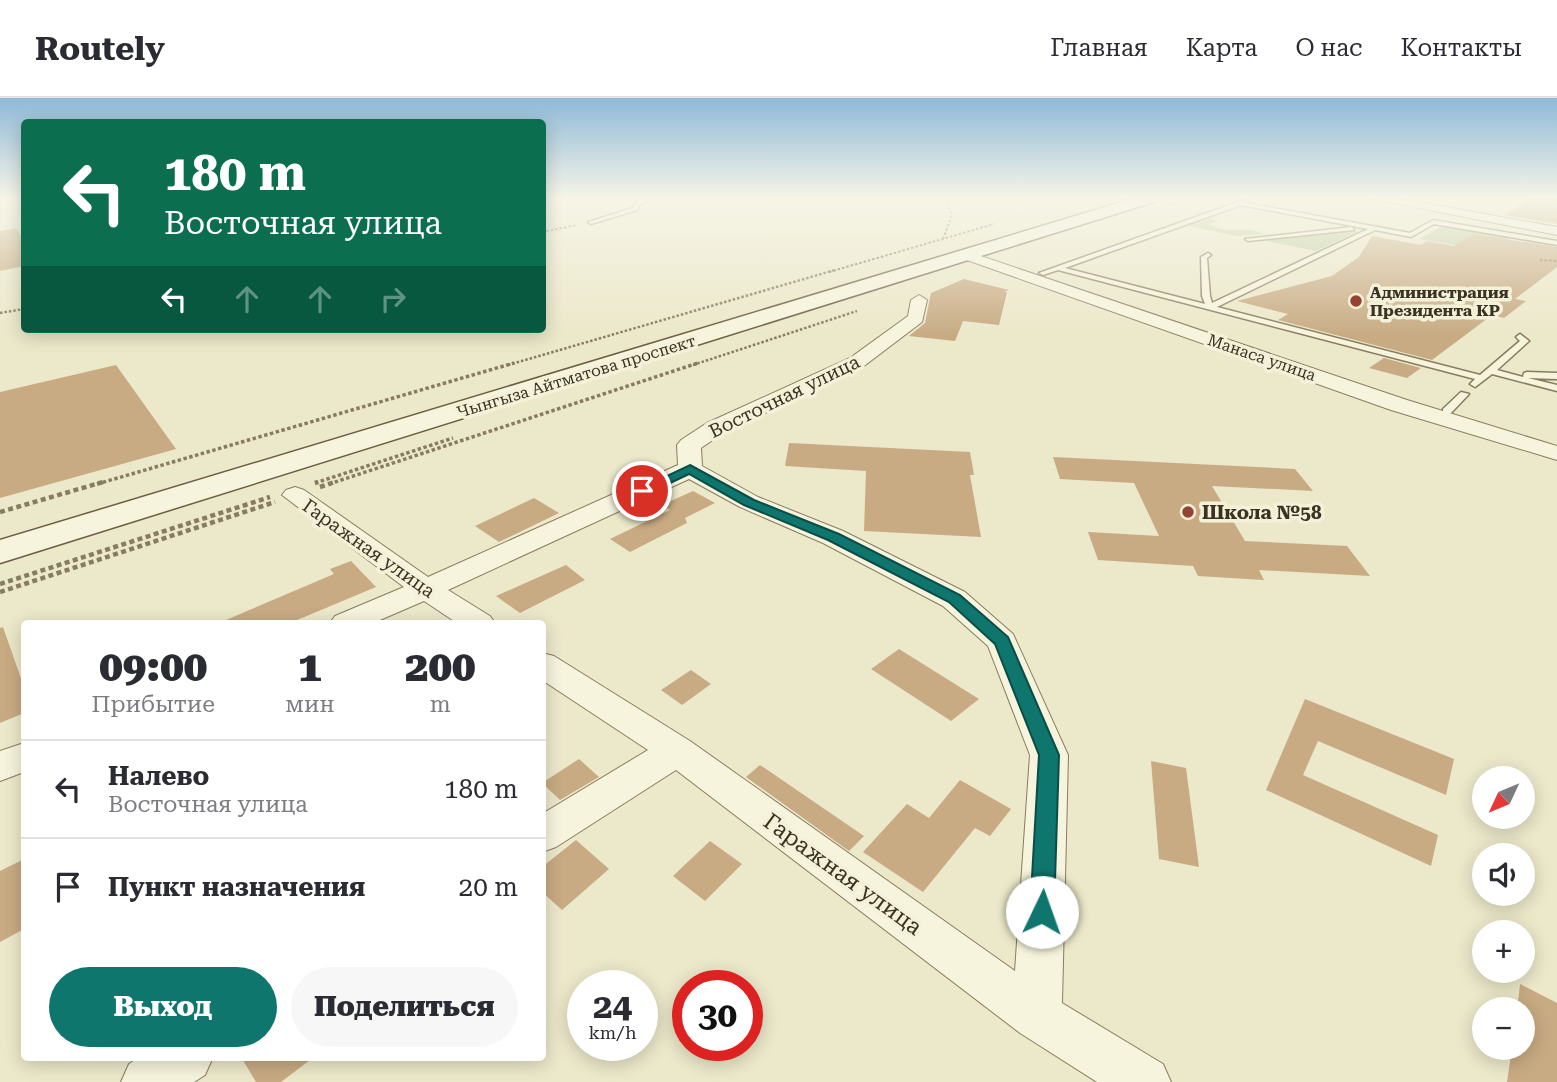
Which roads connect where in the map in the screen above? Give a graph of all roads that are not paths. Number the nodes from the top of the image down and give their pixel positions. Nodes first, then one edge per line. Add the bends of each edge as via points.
1 (1011, 244) edge
2 (1125, 244) edge
3 (1341, 244) edge
4 (975, 254) junction
5 (1208, 256) dead end
6 (1051, 270) junction
7 (919, 300) dead end
8 (1210, 307) junction
9 (1520, 337) dead end
10 (1503, 374) junction
11 (1557, 376) edge
12 (1482, 378) junction
13 (1557, 388) edge
14 (1464, 394) dead end
15 (1442, 414) junction
16 (1557, 443) edge
17 (1557, 453) edge
18 (690, 469) junction
19 (295, 495) road end
20 (0, 552) edge
21 (426, 589) junction
22 (353, 620) edge
23 (474, 620) edge
24 (546, 667) edge
25 (677, 751) junction
26 (21, 758) edge
27 (0, 767) edge
28 (546, 833) edge
29 (1037, 1016) junction
30 (181, 1061) edge
31 (147, 1082) edge
32 (1144, 1082) edge

1 - 4 main road, Чынгыза Айтматова проспект
2 - 6 lane
3 - 8 lane
4 - 6 street, Манаса улица
4 - 15 street, Манаса улица
4 - 20 main road, Чынгыза Айтматова проспект
5 - 8 lane via 1204,257
6 - 8 lane
6 - 15 street, Манаса улица
7 - 18 street, Восточная улица via 916,318 857,362 715,428 689,445
8 - 12 lane
9 - 12 lane via 1525,341
10 - 11 lane
10 - 12 lane
10 - 13 lane
14 - 15 lane
15 - 16 street, Манаса улица
15 - 17 street, Манаса улица
18 - 21 street
18 - 29 street via 749,502 833,537 954,599 1002,641 1049,755
19 - 21 street, Гаражная улица
21 - 22 street
21 - 23 street, Гаражная улица
24 - 25 street, Гаражная улица
25 - 28 street
25 - 29 street, Гаражная улица
26 - 27 street
29 - 32 street, Гаражная улица
30 - 31 street

